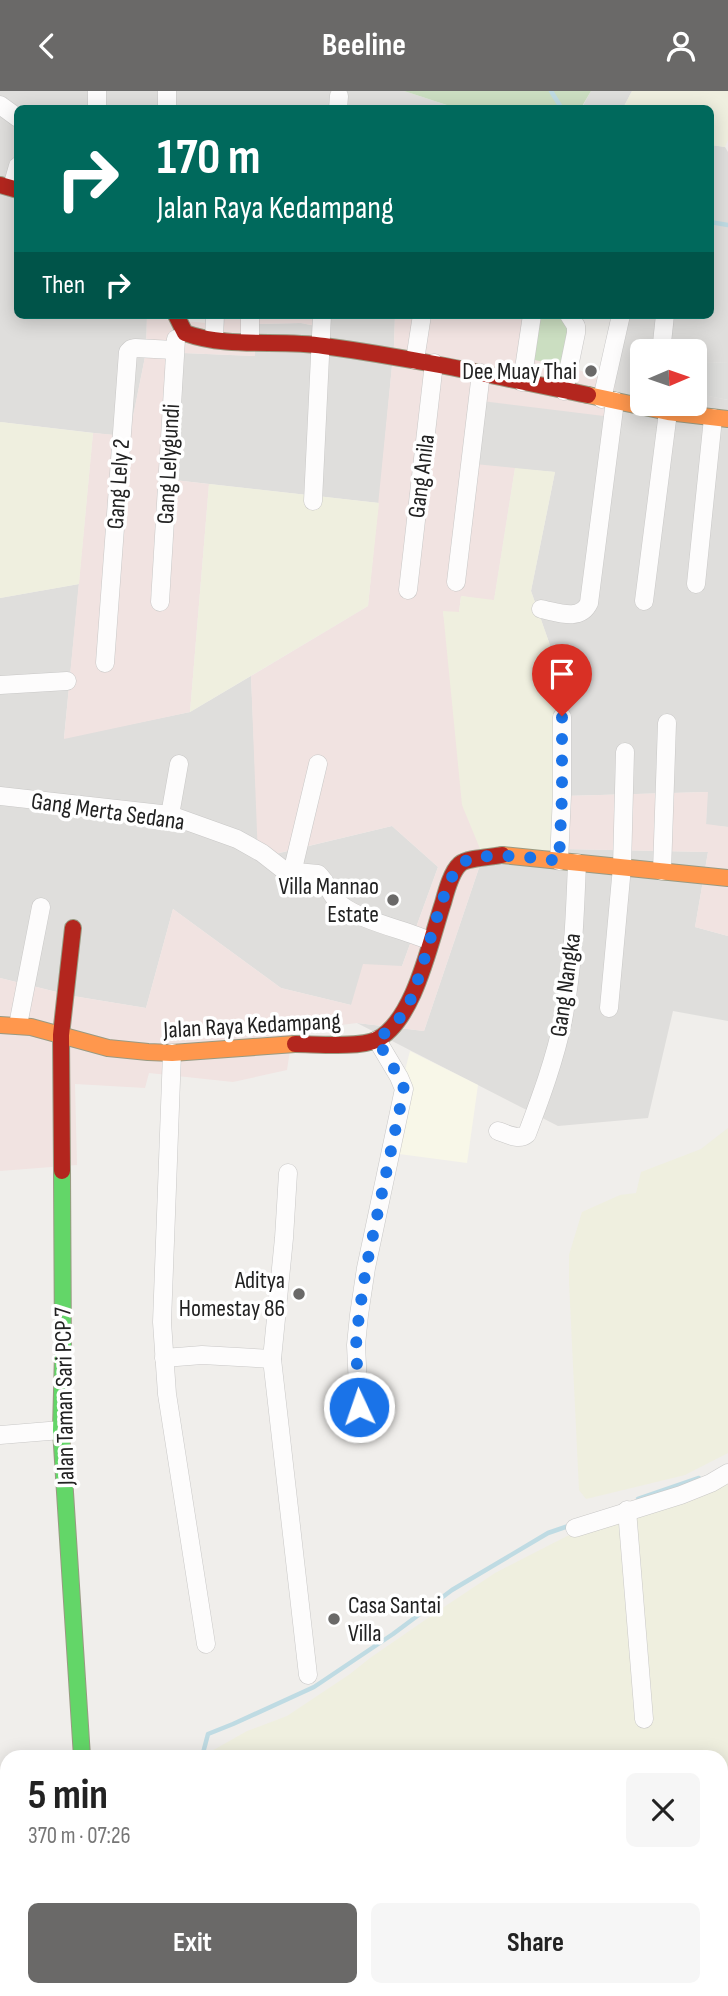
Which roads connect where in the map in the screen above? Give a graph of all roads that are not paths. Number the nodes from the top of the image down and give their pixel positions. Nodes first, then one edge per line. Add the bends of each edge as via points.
1 (215, 319) edge
2 (250, 319) edge
3 (322, 319) edge
4 (421, 319) edge
5 (531, 319) edge
6 (572, 319) edge
7 (620, 319) edge
8 (664, 319) edge
9 (178, 321) edge
10 (214, 339) junction
11 (662, 339) edge
12 (250, 341) junction
13 (320, 345) junction
14 (174, 350) junction
15 (415, 360) junction
16 (435, 363) junction
17 (481, 373) junction
18 (522, 382) junction
19 (564, 391) junction
20 (609, 400) junction
21 (630, 404) edge
22 (659, 417) edge
23 (721, 419) edge
24 (313, 501) dead end
25 (456, 582) dead end
26 (696, 584) dead end
27 (408, 590) dead end
28 (644, 601) dead end
29 (160, 602) dead end
30 (541, 608) dead end
31 (105, 663) dead end
32 (66, 681) dead end
33 (0, 685) edge
34 (562, 716) dead end
35 (667, 723) dead end
36 (625, 752) dead end
37 (179, 764) dead end
38 (318, 764) dead end
39 (0, 796) edge
40 (170, 815) junction
41 (568, 862) junction
42 (622, 867) junction
43 (662, 871) junction
44 (292, 873) junction
45 (728, 878) edge
46 (41, 907) dead end
47 (74, 928) dead end
48 (430, 941) junction
49 (609, 1008) dead end
50 (9, 1025) edge
51 (61, 1035) junction
52 (377, 1040) junction
53 (172, 1053) junction
54 (498, 1131) dead end
55 (288, 1173) dead end
56 (164, 1358) junction
57 (272, 1359) junction
58 (359, 1407) dead end
59 (61, 1430) junction
60 (0, 1436) edge
61 (728, 1473) edge
62 (627, 1510) junction
63 (575, 1528) dead end
64 (206, 1644) dead end
65 (309, 1675) dead end
66 (644, 1719) dead end
67 (82, 1750) edge

1 - 10 street
2 - 12 street
3 - 13 street
4 - 15 street
5 - 18 street
6 - 19 street via 576,333
7 - 20 street
8 - 11 street
9 - 10 street via 185,333
9 - 14 street, Gang Lelygundi
10 - 12 street
12 - 13 street
13 - 15 street
13 - 24 street
14 - 29 street, Gang Lelygundi
14 - 31 street, Gang Lely 2 via 135,348 128,352
15 - 16 street
16 - 17 street
16 - 27 street, Gang Anila
17 - 18 street
17 - 25 street
18 - 19 street
19 - 20 street
20 - 21 street
20 - 30 street via 589,603 581,613 571,615
22 - 28 street
23 - 26 street
32 - 33 street
34 - 41 street, Gang Nangka
35 - 43 street
36 - 42 street
37 - 40 street
38 - 44 street
39 - 40 street, Gang Merta Sedana
40 - 44 street, Gang Merta Sedana via 237,839
41 - 42 street, Jalan Raya Kedampang
41 - 48 street, Jalan Raya Kedampang via 505,855 459,865
41 - 54 street, Gang Nangka via 574,928 556,1049 526,1136
42 - 43 street, Jalan Raya Kedampang
42 - 49 street
43 - 45 street, Jalan Raya Kedampang
44 - 48 street, Gang Merta Sedana via 318,874 337,902 350,911
46 - 50 street
47 - 51 street, Jalan Taman Sari PCP 7
48 - 52 street, Jalan Raya Kedampang via 406,1010
50 - 51 street, Jalan Raya Kedampang
51 - 53 street, Jalan Raya Kedampang via 108,1048
51 - 59 street, Jalan Taman Sari PCP 7
52 - 53 street, Jalan Raya Kedampang
52 - 58 street via 404,1089 359,1315
53 - 56 street
55 - 57 street
56 - 57 street
56 - 64 street
57 - 65 street
59 - 60 street
59 - 67 street, Jalan Taman Sari PCP 7
61 - 62 street via 681,1495
62 - 63 street
62 - 66 street

